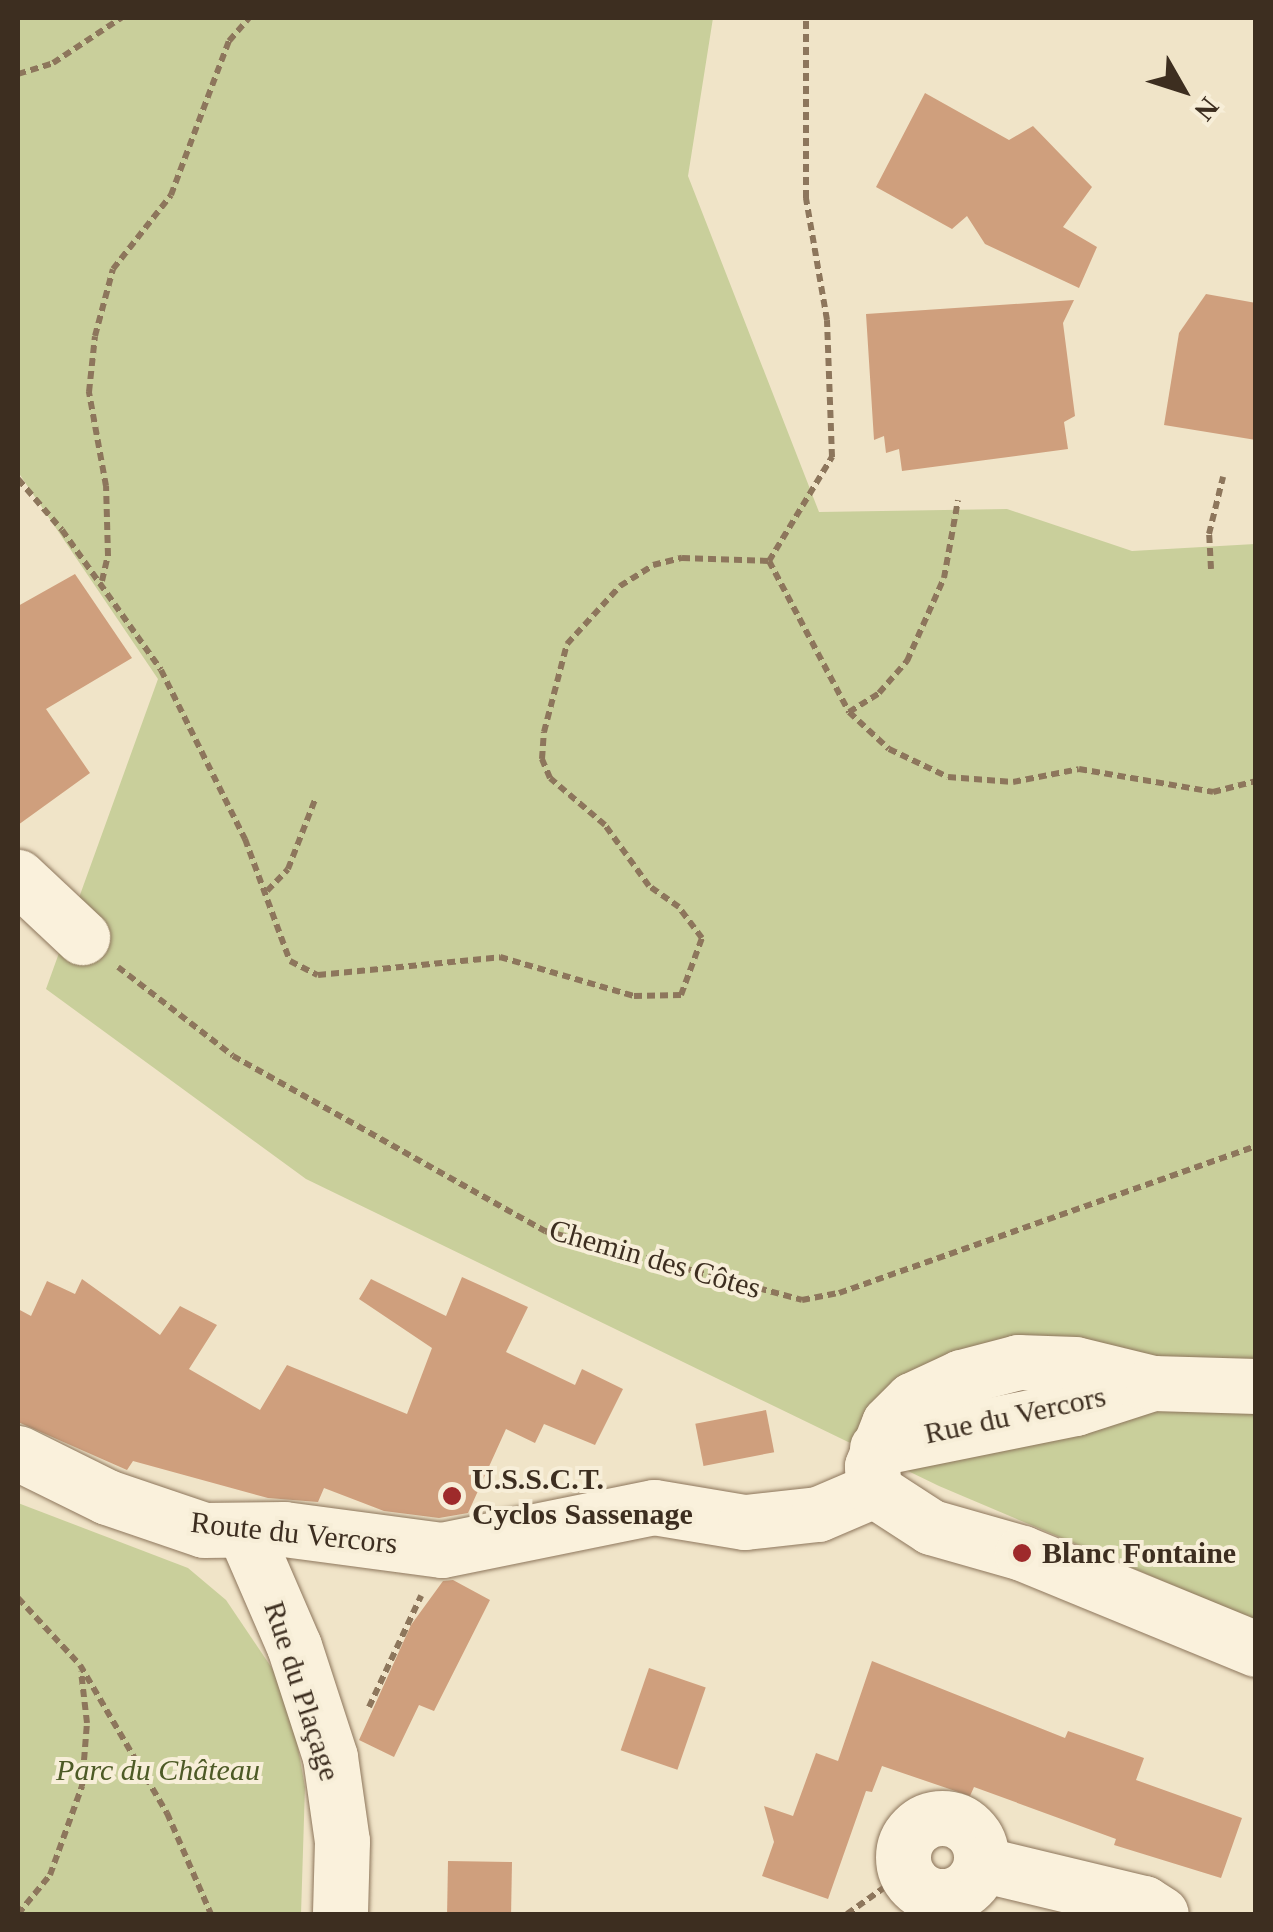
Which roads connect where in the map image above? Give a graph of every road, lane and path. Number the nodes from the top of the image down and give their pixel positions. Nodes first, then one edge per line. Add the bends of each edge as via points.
1 (121, 18) edge
2 (249, 18) edge
3 (806, 18) edge
4 (18, 74) edge
5 (1224, 477) dead end
6 (18, 479) edge
7 (958, 500) dead end
8 (769, 561) junction
9 (1211, 569) dead end
10 (101, 582) junction
11 (849, 712) junction
12 (1256, 781) edge
13 (316, 797) dead end
14 (18, 877) edge
15 (266, 892) junction
16 (82, 938) joint
17 (1256, 1146) edge
18 (1256, 1386) edge
19 (18, 1453) edge
20 (875, 1469) junction
21 (245, 1533) junction
22 (442, 1550) junction
23 (18, 1598) edge
24 (1256, 1649) edge
25 (80, 1665) junction
26 (330, 1757) junction
27 (906, 1872) joint
28 (18, 1914) edge
29 (211, 1914) edge
30 (340, 1914) edge
31 (847, 1914) edge
32 (1161, 1914) edge

1 - 4 path via 53,63
2 - 10 path via 229,42 171,195 113,269 95,336 89,392 106,486 108,556
3 - 8 path via 806,198 836,418 824,476
5 - 9 path via 1209,534
6 - 10 path
7 - 11 path via 944,578 907,660 879,693
8 - 11 path
8 - 15 path via 714,554 652,566 620,586 566,644 552,684 542,760 550,778 604,825 649,886 679,907 702,938 681,995 634,996 500,957 318,975 290,962
10 - 15 path via 161,670
11 - 12 path via 889,749 948,776 1014,782 1079,769 1213,792
13 - 15 path via 288,869
14 - 16 street
16 - 17 path, Chemin des Côtes via 233,1056 546,1230 802,1300 840,1294
18 - 20 street, Rue du Vercors via 1153,1383
19 - 21 street, Route du Vercors via 123,1502 204,1530
20 - 22 street, Route du Vercors via 818,1514 745,1522 654,1507
20 - 24 street via 900,1513 931,1528 1022,1553
21 - 22 street, Route du Vercors via 284,1529
21 - 26 street, Rue du Plaçage via 294,1646
22 - 26 path via 360,1726
23 - 25 path
25 - 28 path via 87,1723 82,1786 50,1876
25 - 29 path via 167,1813
26 - 30 street, Rue du Plaçage via 342,1842
27 - 31 path
27 - 32 street via 921,1891 946,1896 969,1886 981,1864 1144,1902

